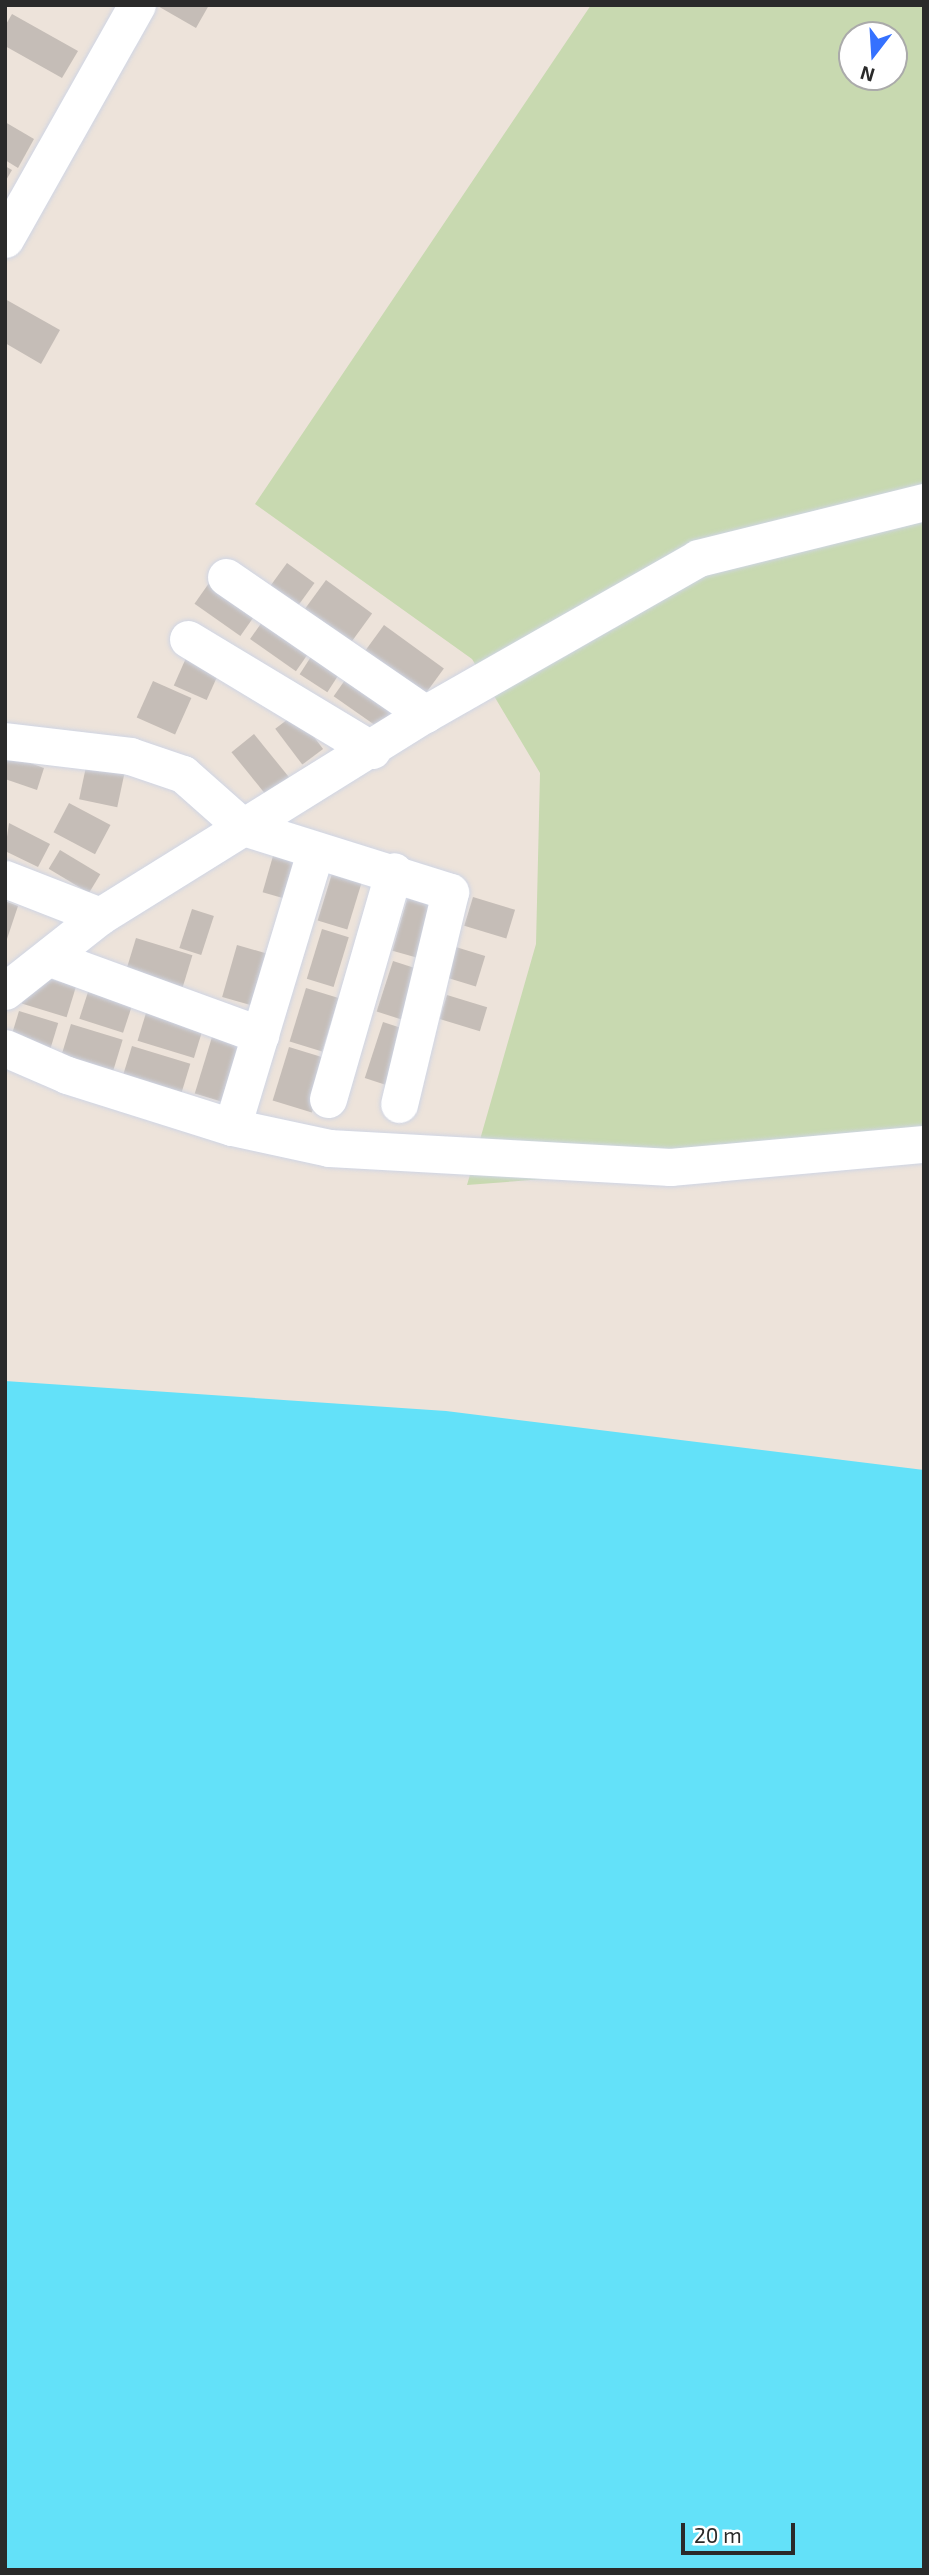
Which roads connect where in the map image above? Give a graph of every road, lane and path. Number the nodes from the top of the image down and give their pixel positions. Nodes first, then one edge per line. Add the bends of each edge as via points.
1 (137, 5) edge
2 (5, 239) edge
3 (924, 502) edge
4 (226, 577) dead end
5 (188, 639) dead end
6 (425, 714) junction
7 (5, 741) edge
8 (372, 750) junction
9 (243, 827) junction
10 (315, 852) junction
11 (394, 871) junction
12 (5, 879) edge
13 (100, 916) junction
14 (50, 958) junction
15 (5, 992) edge
16 (260, 1035) junction
17 (5, 1048) edge
18 (328, 1099) dead end
19 (398, 1104) dead end
20 (232, 1126) junction
21 (924, 1144) edge

1 - 2 street
3 - 6 street via 698,558
4 - 6 street
5 - 8 street
6 - 8 street
7 - 9 street via 130,756 183,774
8 - 9 street
9 - 10 street
9 - 13 street
10 - 11 street
10 - 16 street
11 - 18 street
11 - 19 street via 450,892
12 - 13 street
13 - 14 street
14 - 15 street
14 - 16 street
16 - 20 street
17 - 20 street via 67,1075
20 - 21 street via 330,1149 670,1167

